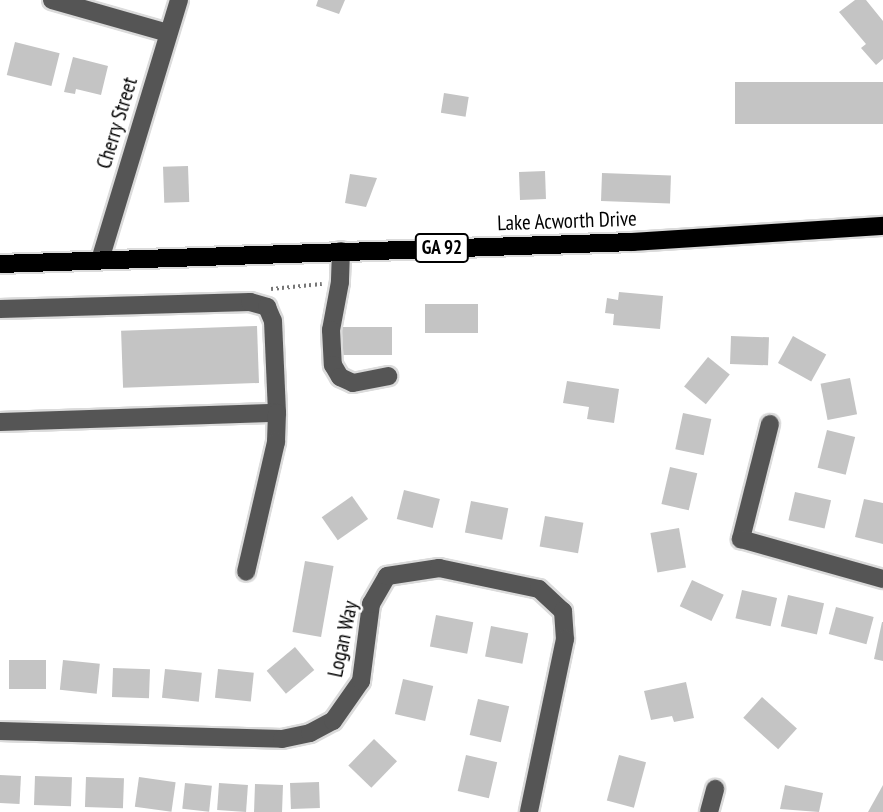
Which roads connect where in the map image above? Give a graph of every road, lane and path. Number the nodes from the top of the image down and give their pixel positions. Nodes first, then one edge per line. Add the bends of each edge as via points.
1 (52, 0) edge
2 (179, 0) edge
3 (168, 33) junction
4 (883, 226) edge
5 (341, 251) junction
6 (100, 260) junction
7 (0, 264) edge
8 (0, 309) edge
9 (388, 376) dead end
10 (277, 413) junction
11 (0, 422) edge
12 (770, 424) dead end
13 (246, 572) dead end
14 (883, 579) edge
15 (0, 730) edge
16 (715, 789) dead end
17 (529, 812) edge
18 (709, 812) edge

1 - 3 street
2 - 3 street, Cherry Street
3 - 6 street, Cherry Street
4 - 5 main road, Lake Acworth Drive / GA 92 via 790,234
5 - 6 main road, Lake Acworth Drive / GA 92
5 - 9 street via 341,282 331,330 333,365 340,377 353,383
6 - 7 main road, Lake Acworth Drive / GA 92
8 - 10 street via 250,302 267,307 273,321
10 - 11 street
10 - 13 street via 276,442
12 - 14 street via 741,539 770,551
15 - 17 street, Logan Way via 282,739 310,733 333,721 361,681 371,604 387,576 439,568 539,589 563,611 565,639
16 - 18 street

